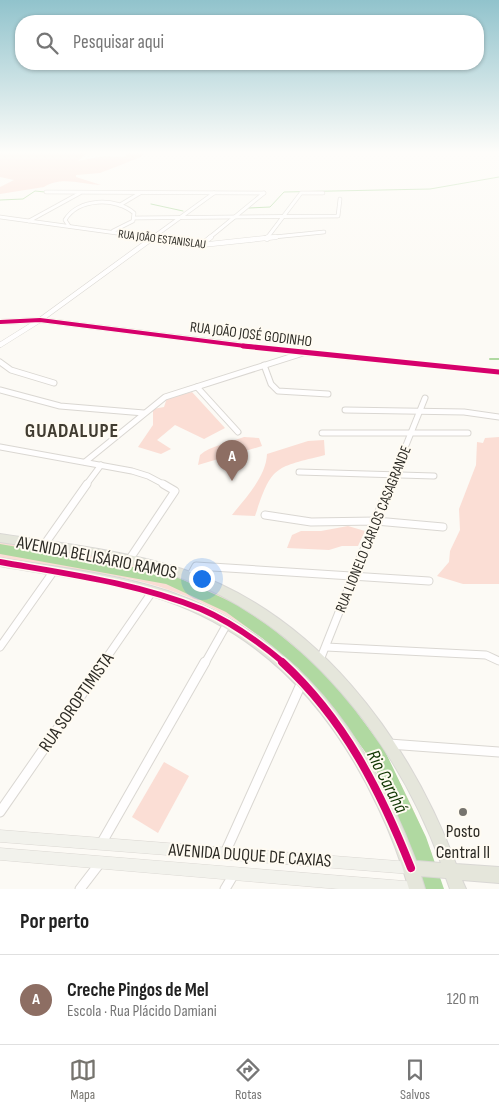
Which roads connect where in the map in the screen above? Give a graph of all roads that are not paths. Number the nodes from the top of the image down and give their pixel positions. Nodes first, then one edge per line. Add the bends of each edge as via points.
1 (76, 194) edge
2 (138, 194) edge
3 (212, 194) edge
4 (262, 194) edge
5 (300, 194) edge
6 (340, 199) dead end
7 (120, 205) junction
8 (0, 216) edge
9 (283, 217) junction
10 (134, 218) junction
11 (234, 218) junction
12 (178, 219) junction
13 (29, 221) junction
14 (68, 226) junction
15 (111, 232) junction
16 (324, 232) dead end
17 (152, 238) junction
18 (267, 239) junction
19 (201, 245) junction
20 (40, 320) junction
21 (0, 322) edge
22 (0, 346) edge
23 (302, 352) junction
24 (0, 362) edge
25 (264, 365) junction
26 (499, 372) edge
27 (54, 383) dead end
28 (196, 387) junction
29 (0, 390) edge
30 (8, 393) junction
31 (328, 394) dead end
32 (0, 398) edge
33 (425, 398) dead end
34 (345, 410) dead end
35 (420, 412) junction
36 (144, 413) junction
37 (499, 417) edge
38 (238, 432) dead end
39 (322, 433) dead end
40 (411, 433) junction
41 (468, 433) dead end
42 (0, 447) edge
43 (85, 462) junction
44 (101, 465) junction
45 (300, 472) dead end
46 (394, 475) junction
47 (434, 476) dead end
48 (265, 515) dead end
49 (376, 521) junction
50 (443, 527) dead end
51 (0, 538) edge
52 (44, 545) junction
53 (129, 560) junction
54 (0, 562) edge
55 (53, 572) junction
56 (190, 576) junction
57 (354, 576) junction
58 (429, 581) dead end
59 (152, 592) junction
60 (227, 624) junction
61 (0, 647) edge
62 (326, 647) junction
63 (320, 660) junction
64 (499, 661) edge
65 (302, 680) junction
66 (386, 743) junction
67 (499, 752) edge
68 (0, 812) edge
69 (0, 836) edge
70 (101, 844) junction
71 (225, 853) junction
72 (0, 854) edge
73 (100, 863) junction
74 (414, 868) junction
75 (447, 871) junction
76 (234, 874) junction
77 (499, 875) edge
78 (372, 887) edge
79 (80, 889) edge
80 (225, 889) edge
81 (418, 889) edge
82 (458, 889) edge

1 - 13 street
2 - 7 street
3 - 12 street
4 - 11 street
5 - 9 street
6 - 9 street via 338,216
7 - 10 street via 131,209
7 - 14 street via 93,203 78,206 66,217
8 - 13 street, RUA JOÃO ESTANISLAU
9 - 11 street
9 - 18 street
10 - 12 street
10 - 15 street via 129,224
11 - 12 street
11 - 19 street
12 - 17 street
13 - 14 street, RUA JOÃO ESTANISLAU
14 - 15 street, RUA JOÃO ESTANISLAU
15 - 17 street, RUA JOÃO ESTANISLAU
16 - 18 street, RUA JOÃO ESTANISLAU
17 - 19 street, RUA JOÃO ESTANISLAU
17 - 20 street
18 - 19 street, RUA JOÃO ESTANISLAU
20 - 21 street, RUA JOÃO JOSÉ GODINHO
20 - 22 street
20 - 23 street, RUA JOÃO JOSÉ GODINHO
23 - 25 street
23 - 26 street, RUA JOÃO JOSÉ GODINHO
24 - 27 street via 11,370
25 - 28 street
25 - 31 street via 271,384 278,391
28 - 36 street via 164,397
28 - 38 street
29 - 30 street
30 - 32 street
30 - 36 street via 60,406
33 - 35 street, RUA LIONELO CARLOS CASAGRANDE
34 - 35 street
35 - 37 street
35 - 40 street, RUA LIONELO CARLOS CASAGRANDE
36 - 43 street
39 - 40 street
40 - 41 street
40 - 46 street, RUA LIONELO CARLOS CASAGRANDE
42 - 43 street
43 - 44 street
44 - 52 street
44 - 53 street via 148,476 175,491
45 - 46 street
46 - 47 street
46 - 49 street, RUA LIONELO CARLOS CASAGRANDE
48 - 49 street via 311,522
49 - 50 street
49 - 57 street, RUA LIONELO CARLOS CASAGRANDE
51 - 52 main road, AVENIDA BELISÁRIO RAMOS
52 - 53 main road, AVENIDA BELISÁRIO RAMOS
53 - 56 main road, AVENIDA BELISÁRIO RAMOS
54 - 55 main road, AVENIDA BELISÁRIO RAMOS
55 - 59 main road, AVENIDA BELISÁRIO RAMOS
55 - 61 street
56 - 57 street via 196,566
56 - 63 main road, AVENIDA BELISÁRIO RAMOS via 225,591 264,614
57 - 58 street
57 - 62 street, RUA LIONELO CARLOS CASAGRANDE
59 - 60 main road, AVENIDA BELISÁRIO RAMOS via 189,605
59 - 68 street, RUA SOROPTIMISTA
60 - 65 main road, AVENIDA BELISÁRIO RAMOS via 262,646
60 - 70 street
62 - 63 street, RUA LIONELO CARLOS CASAGRANDE
62 - 64 street via 486,655
63 - 66 main road, AVENIDA BELISÁRIO RAMOS
65 - 71 street
65 - 74 main road, AVENIDA BELISÁRIO RAMOS via 336,719 362,759
66 - 67 street
66 - 75 main road, AVENIDA BELISÁRIO RAMOS via 418,799
69 - 70 main road, AVENIDA DUQUE DE CAXIAS
70 - 71 main road, AVENIDA DUQUE DE CAXIAS
71 - 74 main road, AVENIDA DUQUE DE CAXIAS
72 - 73 main road, AVENIDA DUQUE DE CAXIAS
73 - 76 main road, AVENIDA DUQUE DE CAXIAS
73 - 79 street
74 - 75 main road, AVENIDA DUQUE DE CAXIAS
74 - 81 main road, AVENIDA BELISÁRIO RAMOS
75 - 77 main road, AVENIDA DUQUE DE CAXIAS
75 - 82 main road, AVENIDA BELISÁRIO RAMOS
76 - 78 main road, AVENIDA DUQUE DE CAXIAS
76 - 80 street
78 - 81 main road, AVENIDA DUQUE DE CAXIAS

